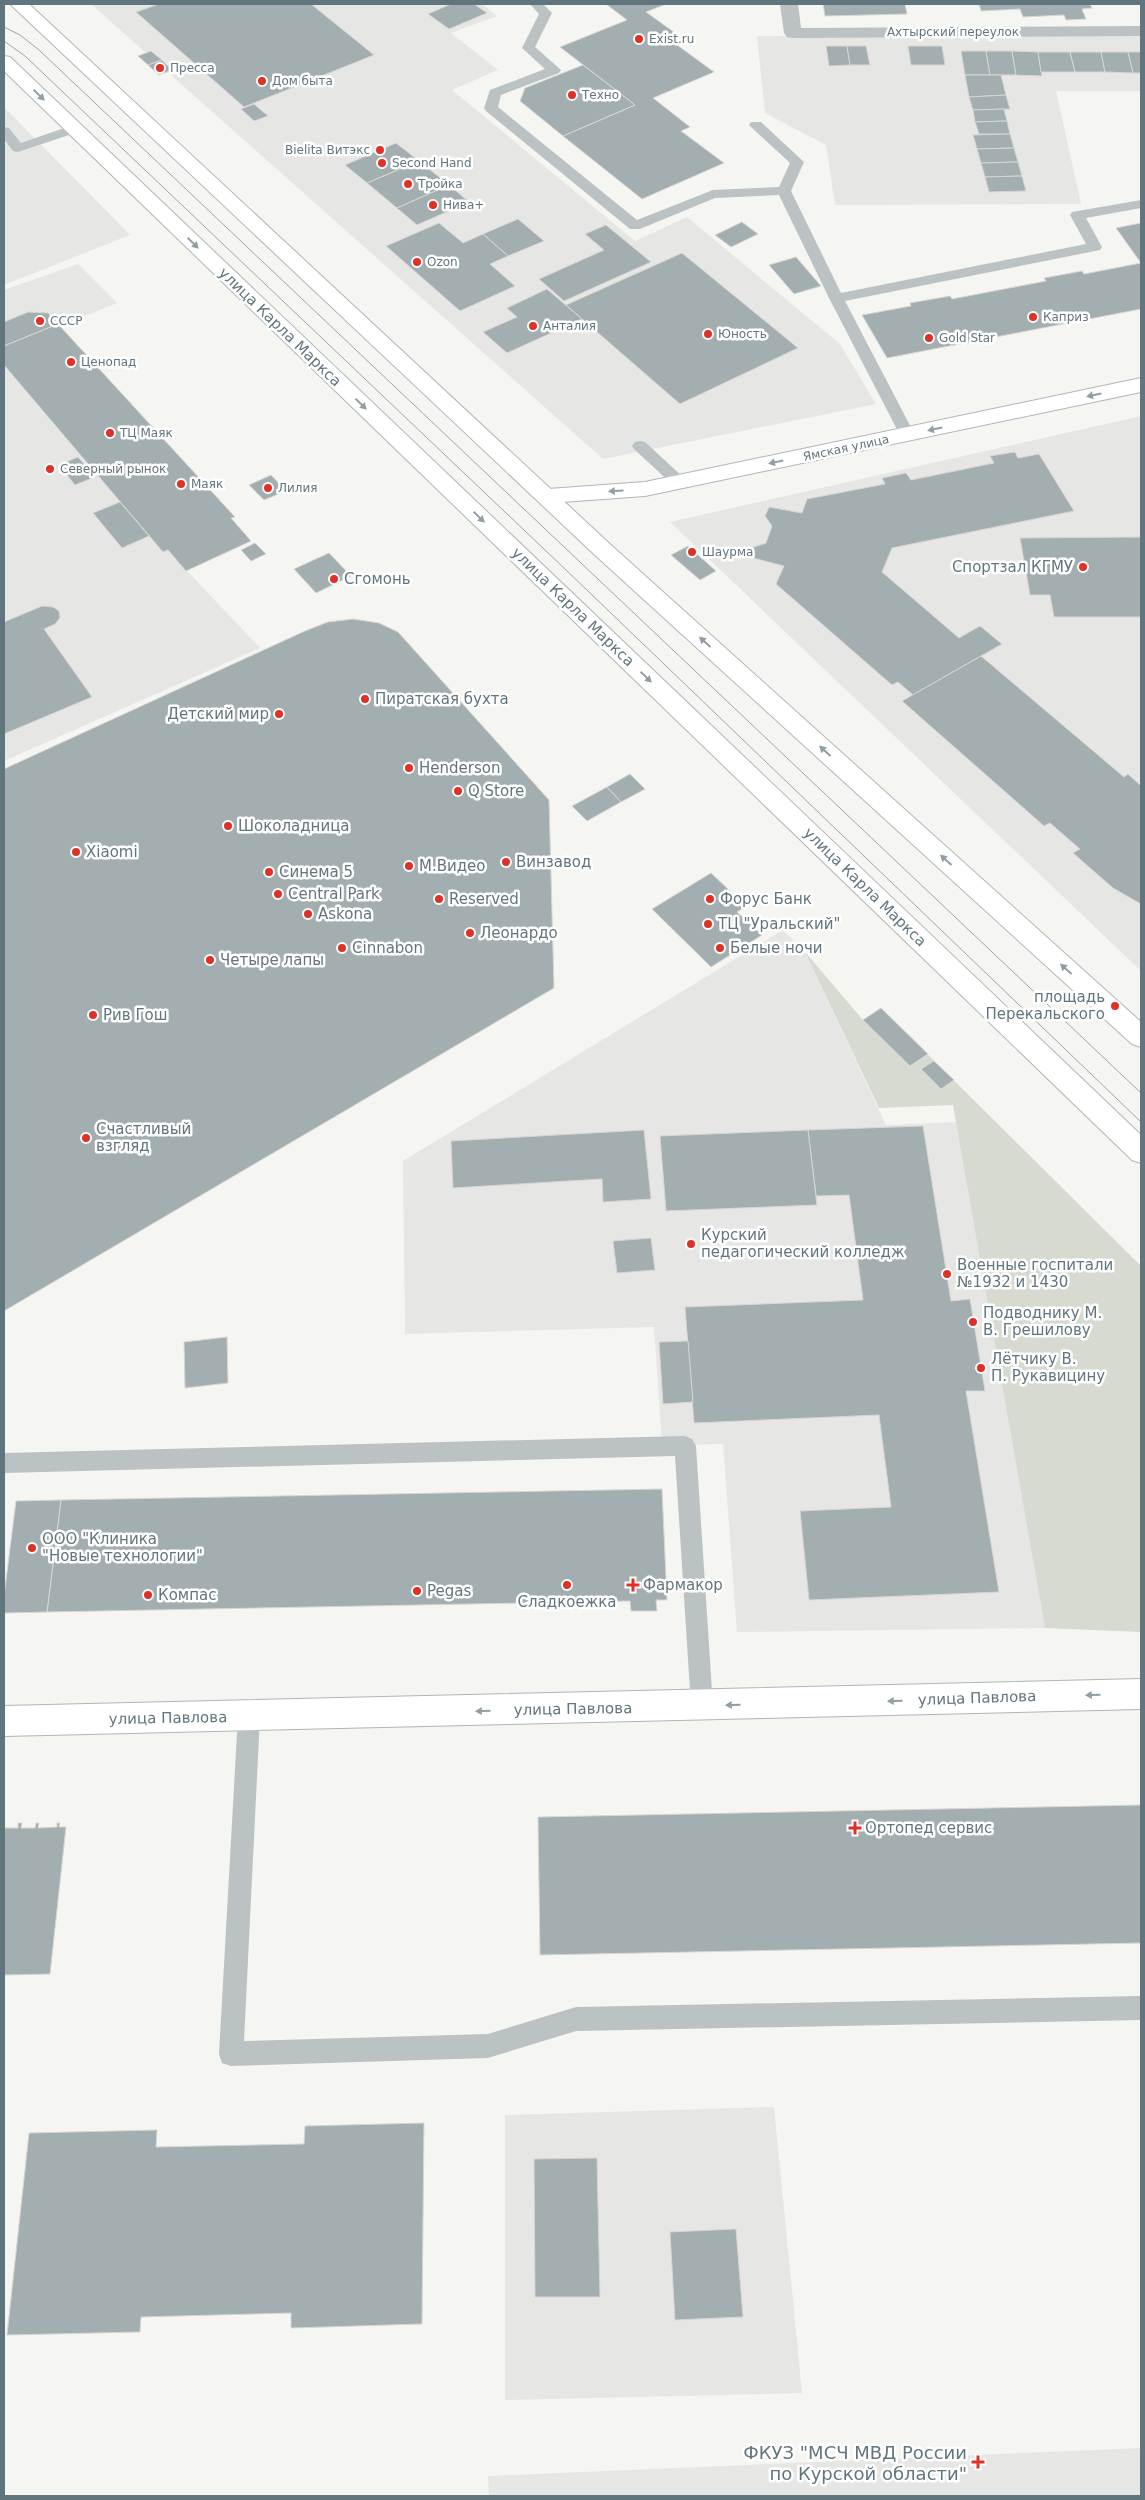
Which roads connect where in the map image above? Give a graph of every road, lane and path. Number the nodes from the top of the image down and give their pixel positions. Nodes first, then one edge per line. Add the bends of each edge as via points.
1 (19, 4) edge
2 (536, 4) edge
3 (789, 4) edge
4 (1141, 31) edge
5 (4, 62) edge
6 (756, 124) dead end
7 (74, 128) junction
8 (4, 132) edge
9 (784, 191) junction
10 (1141, 204) edge
11 (836, 298) junction
12 (1141, 385) edge
13 (907, 435) junction
14 (640, 446) dead end
15 (679, 482) junction
16 (548, 496) junction
17 (1141, 1037) edge
18 (1141, 1152) edge
19 (4, 1463) edge
20 (1141, 1694) edge
21 (702, 1706) junction
22 (250, 1716) junction
23 (4, 1722) edge
24 (1141, 2008) edge

1 - 16 main road
2 - 9 lane via 546,13 528,48 554,70 495,93 491,108 636,226 713,194
3 - 4 street, Ахтырский переулок via 793,33
5 -> 7 main road, улица Карла Маркса
6 - 9 lane via 797,162
7 - 8 lane via 18,148
7 -> 18 main road, улица Карла Маркса
9 - 11 lane
10 - 11 lane via 1077,215 1095,247
11 - 13 lane
12 -> 13 main road, Ямская улица
13 -> 15 main road, Ямская улица
14 - 15 lane
15 -> 16 main road, Ямская улица via 645,489
17 -> 16 main road
19 - 21 lane via 685,1446
20 -> 21 main road, улица Павлова
21 -> 22 main road, улица Павлова
22 - 23 main road, улица Павлова
22 - 24 lane via 231,2054 488,2046 576,2019

